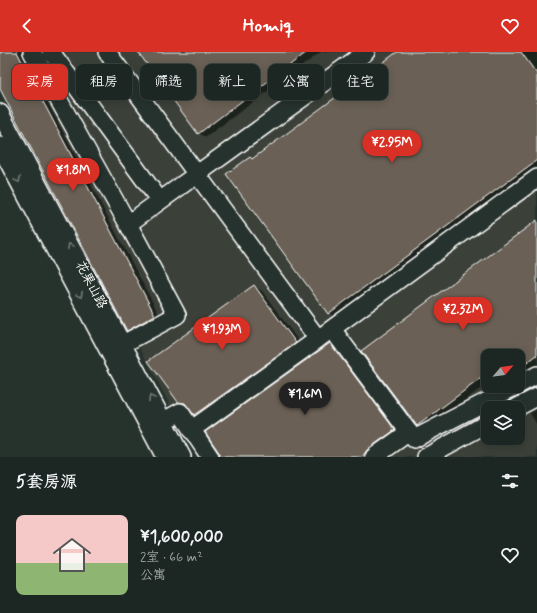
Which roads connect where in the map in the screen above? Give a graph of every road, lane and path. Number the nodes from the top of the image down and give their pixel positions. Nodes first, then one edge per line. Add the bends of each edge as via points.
1 (32, 52) edge
2 (51, 52) edge
3 (108, 52) edge
4 (366, 52) edge
5 (0, 112) edge
6 (0, 146) edge
7 (197, 175) junction
8 (537, 178) edge
9 (160, 201) junction
10 (128, 224) junction
11 (332, 329) junction
12 (318, 339) junction
13 (116, 348) junction
14 (537, 375) edge
15 (525, 382) edge
16 (504, 393) edge
17 (537, 397) edge
18 (525, 403) edge
19 (157, 425) junction
20 (481, 427) edge
21 (192, 430) junction
22 (409, 432) junction
23 (165, 457) edge
24 (182, 457) edge
25 (210, 457) edge
26 (374, 457) edge
27 (426, 457) edge

1 - 10 street
2 - 9 street
3 - 7 street
4 - 7 street
13 -> 5 street, 花果山路
6 -> 13 street, 花果山路
7 - 9 street
7 - 12 street
8 - 11 street
9 - 10 street
10 - 13 street via 177,315
11 - 12 street
11 - 22 street
12 - 21 street
13 - 19 street, 花果山路
14 - 15 street
16 - 22 street via 414,440
17 - 18 street
19 - 21 street via 180,412
19 - 23 street, 花果山路
19 - 24 street, 花果山路
20 - 27 street
21 - 25 street
22 - 26 street

